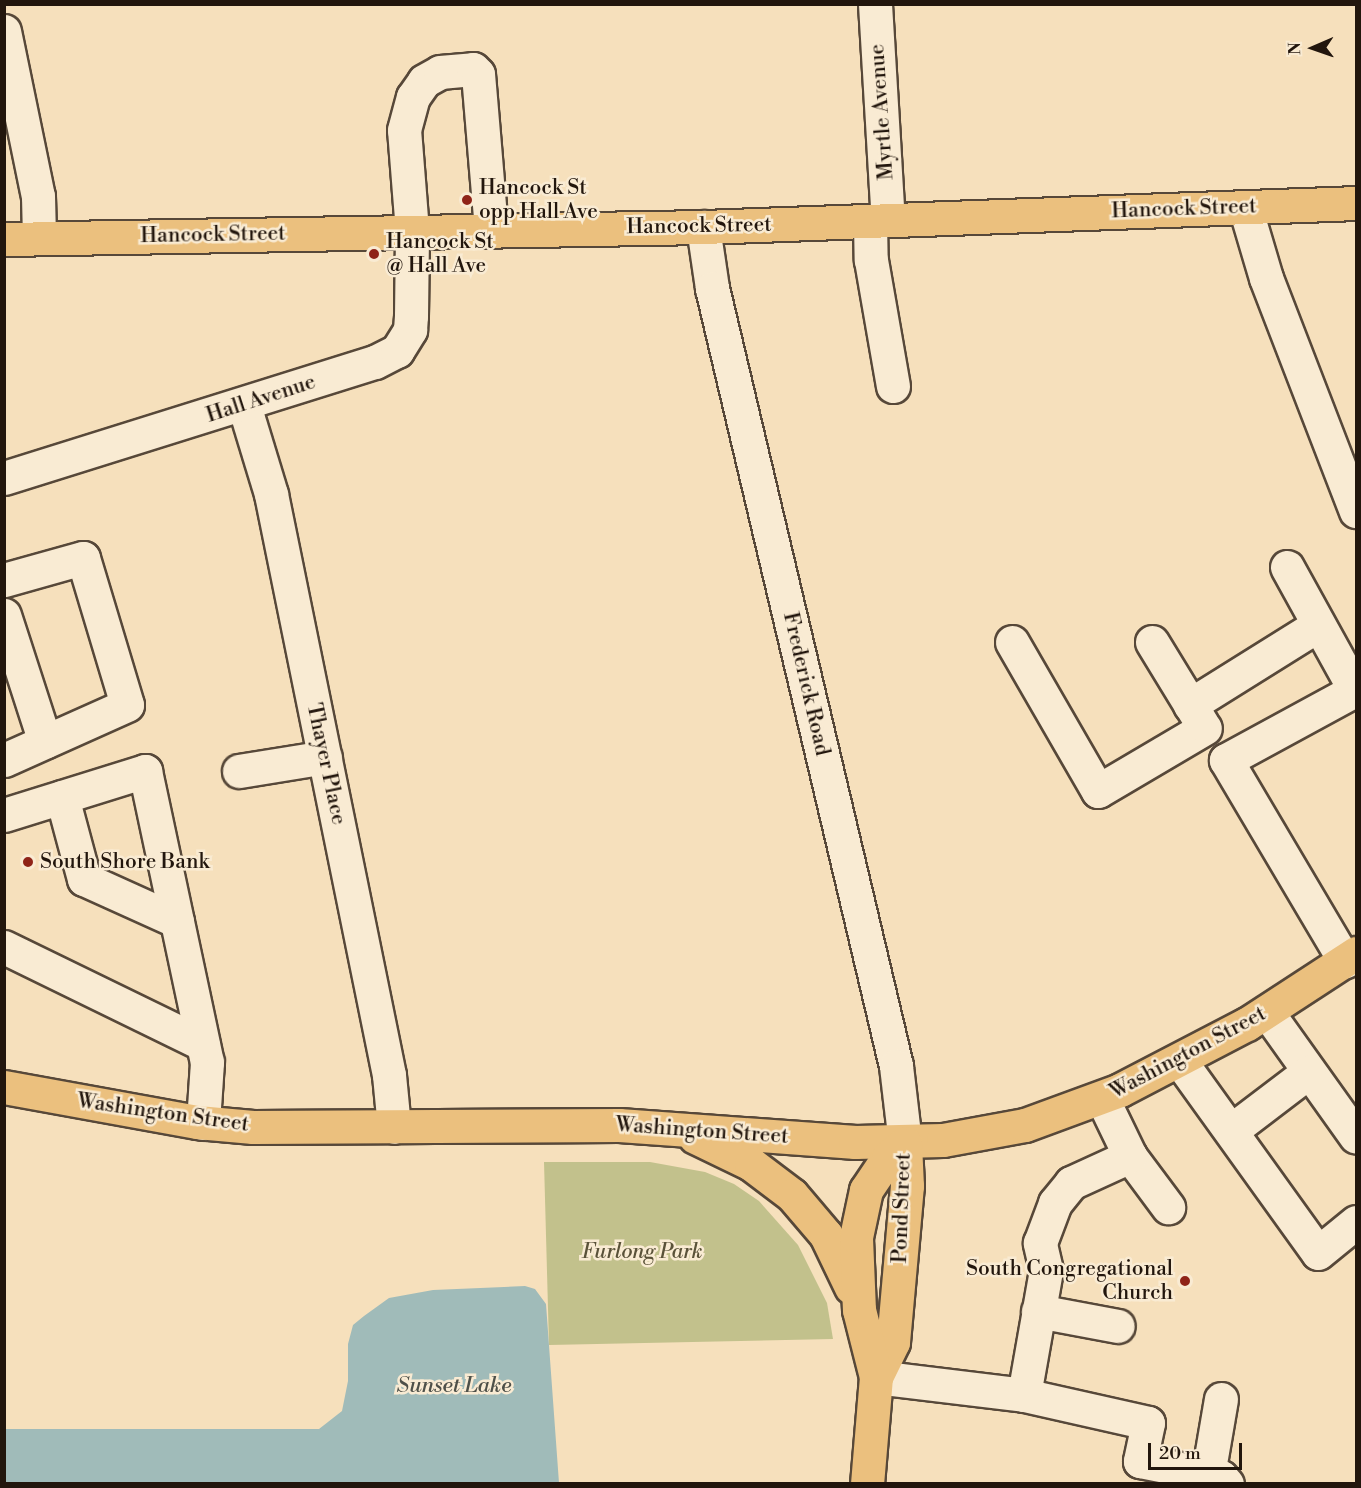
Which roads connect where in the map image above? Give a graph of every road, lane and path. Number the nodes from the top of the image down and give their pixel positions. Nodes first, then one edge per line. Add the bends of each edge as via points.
1 (875, 4) edge
2 (4, 31) edge
3 (1356, 203) edge
4 (1245, 207) junction
5 (879, 220) junction
6 (703, 227) junction
7 (491, 230) junction
8 (412, 231) junction
9 (39, 238) junction
10 (4, 239) edge
11 (893, 386) dead end
12 (244, 405) junction
13 (1346, 453) edge
14 (4, 478) edge
15 (1356, 511) edge
16 (1287, 567) dead end
17 (4, 580) edge
18 (4, 615) edge
19 (1318, 625) junction
20 (1012, 642) dead end
21 (1152, 642) dead end
22 (1198, 716) junction
23 (45, 742) junction
24 (325, 757) junction
25 (4, 760) edge
26 (1226, 760) junction
27 (239, 771) dead end
28 (62, 797) junction
29 (4, 815) edge
30 (177, 921) junction
31 (4, 947) edge
32 (1351, 957) edge
33 (1267, 1012) junction
34 (203, 1044) junction
35 (1180, 1061) junction
36 (1308, 1071) junction
37 (4, 1087) edge
38 (1102, 1098) junction
39 (203, 1123) junction
40 (653, 1126) junction
41 (394, 1127) junction
42 (1232, 1130) junction
43 (1356, 1137) edge
44 (905, 1143) junction
45 (1130, 1156) junction
46 (1168, 1207) dead end
47 (1356, 1222) edge
48 (859, 1310) junction
49 (1038, 1311) junction
50 (1118, 1326) dead end
51 (876, 1377) junction
52 (1024, 1395) junction
53 (1221, 1399) dead end
54 (1217, 1479) edge
55 (867, 1484) edge

1 - 5 street, Myrtle Avenue
2 - 9 street via 38,196
3 - 4 main road, Hancock Street
4 - 5 main road, Hancock Street
4 - 13 street via 1266,278
5 - 6 main road, Hancock Street
5 - 11 street, Myrtle Avenue via 871,260
6 - 7 main road, Hancock Street
6 - 44 street, Frederick Road via 712,288 896,1066
7 - 8 main road, Hancock Street
7 - 8 street, Hall Avenue via 478,74 464,69 440,72 424,81 413,97 404,130
8 - 9 main road, Hancock Street
8 - 12 street, Hall Avenue via 410,330 398,351
9 - 10 main road, Hancock Street
12 - 14 street, Hall Avenue
12 - 24 street, Thayer Place via 271,494
13 - 15 street
16 - 19 street
17 - 23 street via 83,558 127,705
18 - 23 street
19 - 22 street
19 - 26 street via 1354,690
20 - 22 street via 1098,791
21 - 22 street
22 - 26 street
23 - 25 street
24 - 27 street
24 - 41 street, Thayer Place via 389,1074
26 - 32 street
28 - 29 street
28 - 30 street via 84,879
28 - 30 street via 145,771
30 - 34 street
31 - 34 street
32 - 33 main road, Washington Street
33 - 35 main road, Washington Street
33 - 36 street
34 - 39 street via 207,1062
35 - 38 main road, Washington Street
35 - 42 street
36 - 42 street
36 - 43 street
37 - 39 main road, Washington Street
38 - 44 main road, Washington Street via 997,1132
38 - 45 street
39 - 41 main road, Washington Street
40 - 41 main road, Washington Street
40 - 44 main road, Washington Street
40 - 48 main road via 681,1132 729,1152 792,1195 837,1253
42 - 47 street via 1318,1253
44 - 48 main road, Pond Street via 875,1174 861,1208 855,1262
44 - 51 main road, Pond Street via 906,1194 894,1342
45 - 46 street
45 - 49 street via 1071,1182 1055,1203 1040,1243 1046,1270
48 - 51 main road, Pond Street
49 - 50 street
49 - 52 street
51 - 52 street
51 - 55 main road, Pond Street
52 - 54 street via 1148,1423 1140,1461
53 - 54 street

